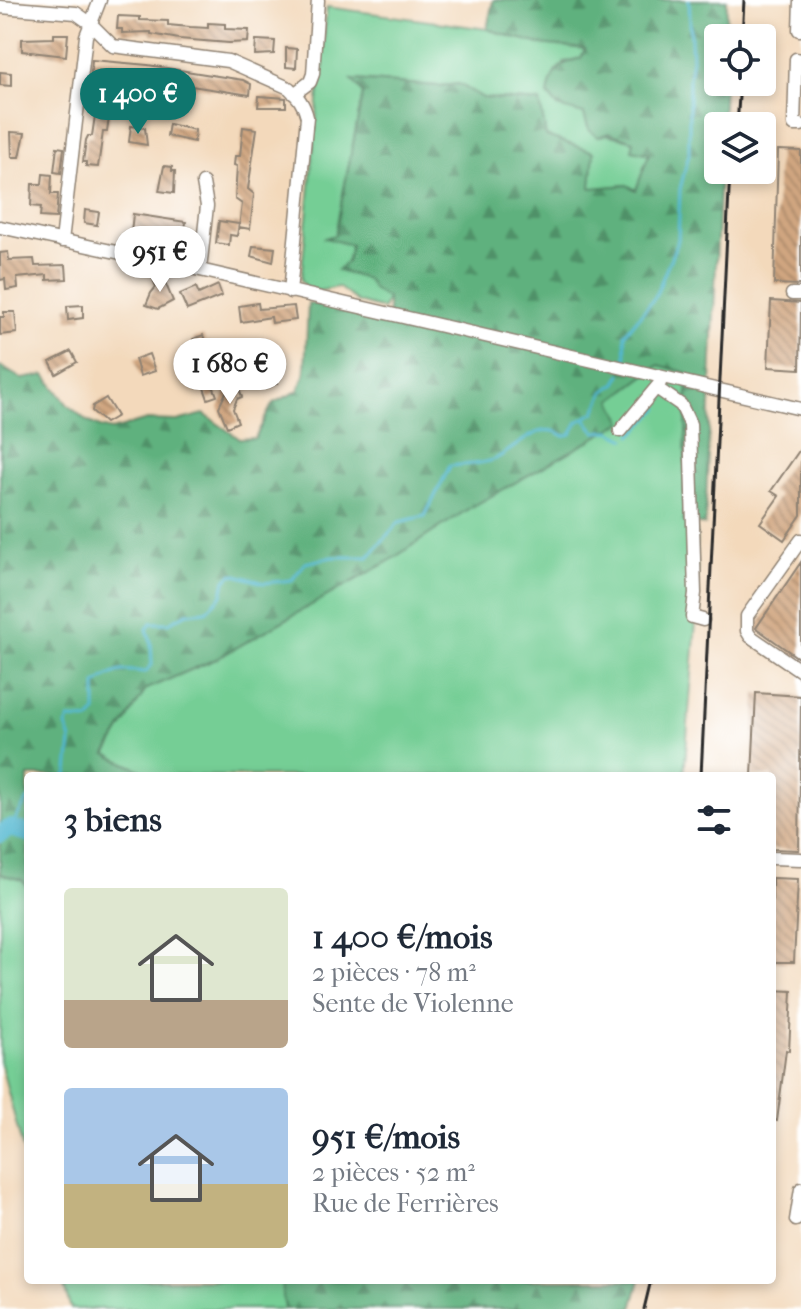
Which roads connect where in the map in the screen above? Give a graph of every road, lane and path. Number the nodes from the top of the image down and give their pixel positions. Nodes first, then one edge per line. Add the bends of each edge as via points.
1 (100, 0) edge
2 (318, 0) edge
3 (800, 0) edge
4 (0, 7) edge
5 (90, 23) junction
6 (801, 30) edge
7 (801, 60) edge
8 (294, 94) junction
9 (801, 125) edge
10 (203, 183) dead end
11 (0, 227) edge
12 (62, 241) junction
13 (200, 270) junction
14 (290, 292) junction
15 (660, 382) junction
16 (801, 409) edge
17 (620, 431) dead end
18 (801, 540) edge
19 (703, 620) dead end
20 (801, 671) edge
21 (776, 858) edge
22 (801, 859) edge
23 (801, 1189) edge
24 (796, 1220) dead end

1 - 5 street
2 - 8 street via 313,74
3 - 6 street
4 - 5 street via 66,11
5 - 8 street via 121,49 228,61
5 - 12 street
7 - 9 street via 796,59 794,125
8 - 14 street via 307,117
10 - 13 street via 207,206
11 - 12 street
12 - 13 street
13 - 14 street
14 - 15 street via 636,372
15 - 16 street
15 - 17 street
15 - 19 street via 690,424 692,617
18 - 20 street via 746,624 750,636
21 - 22 street
23 - 24 street

